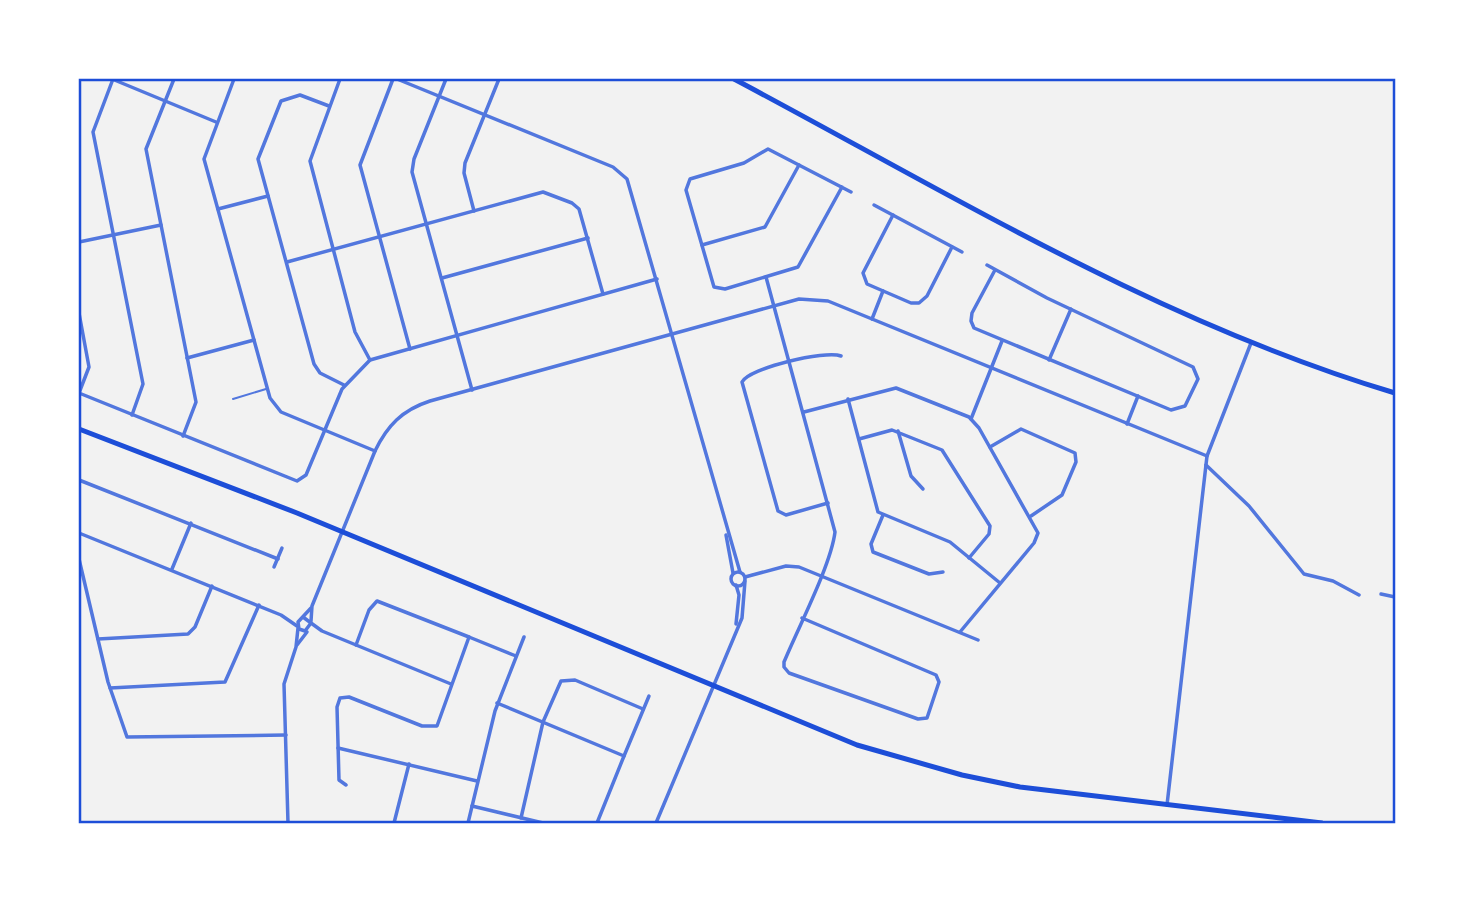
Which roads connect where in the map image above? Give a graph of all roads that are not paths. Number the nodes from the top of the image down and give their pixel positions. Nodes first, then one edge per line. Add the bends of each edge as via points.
1 (113, 79) edge
2 (174, 79) edge
3 (234, 79) edge
4 (340, 79) edge
5 (395, 79) edge
6 (446, 79) edge
7 (499, 79) edge
8 (734, 79) edge
9 (439, 96) junction
10 (165, 101) junction
11 (329, 106) junction
12 (484, 114) junction
13 (216, 121) junction
14 (799, 165) junction
15 (842, 187) junction
16 (851, 192) dead end
17 (268, 196) junction
18 (874, 205) dead end
19 (218, 209) junction
20 (474, 211) junction
21 (893, 215) junction
22 (427, 224) junction
23 (161, 225) junction
24 (113, 234) junction
25 (379, 237) junction
26 (588, 238) junction
27 (79, 242) edge
28 (702, 245) junction
29 (952, 247) junction
30 (333, 250) junction
31 (962, 251) dead end
32 (286, 262) junction
33 (987, 265) dead end
34 (995, 270) junction
35 (766, 277) junction
36 (442, 278) junction
37 (657, 279) junction
38 (883, 291) junction
39 (603, 294) junction
40 (774, 305) junction
41 (1071, 309) junction
42 (79, 313) edge
43 (872, 319) junction
44 (672, 335) junction
45 (458, 336) junction
46 (254, 340) junction
47 (1002, 341) junction
48 (1251, 343) junction
49 (410, 349) junction
50 (841, 356) dead end
51 (187, 358) junction
52 (370, 360) junction
53 (1049, 360) junction
54 (790, 363) junction
55 (992, 368) junction
56 (344, 385) junction
57 (267, 389) junction
58 (472, 390) junction
59 (79, 393) edge
60 (1395, 393) edge
61 (1139, 396) junction
62 (233, 399) dead end
63 (848, 400) junction
64 (803, 412) junction
65 (132, 415) junction
66 (971, 419) junction
67 (1127, 424) junction
68 (79, 429) edge
69 (325, 430) junction
70 (898, 431) junction
71 (183, 436) junction
72 (859, 439) junction
73 (990, 447) junction
74 (375, 451) junction
75 (1208, 456) junction
76 (1206, 465) junction
77 (79, 480) edge
78 (923, 489) dead end
79 (828, 503) junction
80 (883, 515) junction
81 (722, 516) junction
82 (1031, 516) junction
83 (191, 522) junction
84 (343, 532) junction
85 (79, 533) edge
86 (282, 548) dead end
87 (969, 558) junction
88 (79, 559) edge
89 (278, 559) junction
90 (274, 567) dead end
91 (172, 569) junction
92 (740, 572) junction
93 (943, 572) dead end
94 (733, 573) junction
95 (820, 575) junction
96 (745, 579) junction
97 (1000, 583) junction
98 (736, 585) junction
99 (212, 586) junction
100 (1381, 594) dead end
101 (1359, 595) dead end
102 (1395, 597) edge
103 (259, 606) junction
104 (313, 606) junction
105 (287, 618) junction
106 (302, 618) junction
107 (802, 618) junction
108 (311, 622) junction
109 (298, 627) junction
110 (308, 630) junction
111 (736, 630) junction
112 (322, 631) junction
113 (960, 632) junction
114 (469, 637) junction
115 (524, 637) dead end
116 (98, 639) junction
117 (978, 640) dead end
118 (356, 645) junction
119 (296, 647) junction
120 (516, 656) junction
121 (451, 684) junction
122 (712, 685) junction
123 (110, 688) junction
124 (649, 696) dead end
125 (497, 704) junction
126 (643, 709) junction
127 (543, 722) junction
128 (286, 734) junction
129 (338, 748) junction
130 (624, 756) junction
131 (409, 764) junction
132 (477, 781) junction
133 (346, 785) dead end
134 (1167, 805) junction
135 (472, 806) junction
136 (521, 818) junction
137 (288, 823) edge
138 (394, 823) edge
139 (468, 823) edge
140 (543, 823) edge
141 (597, 823) edge
142 (656, 823) edge
143 (1322, 823) edge

1 - 10 street
1 - 24 street via 93,132
2 - 10 street
3 - 13 street
4 - 11 street
5 - 9 street
5 - 25 street via 360,161
6 - 9 street
7 - 12 street
8 - 48 main road via 1093,270
9 - 12 street
9 - 22 street via 412,163
10 - 13 street
10 - 23 street via 146,149
11 - 17 street via 300,95 279,104 258,155
11 - 30 street via 310,161
12 - 20 street via 464,168
12 - 37 street via 624,174
13 - 19 street via 204,159
14 - 15 street
14 - 28 street via 765,227
14 - 28 street via 766,149 744,163 690,179 686,190
15 - 16 street
15 - 35 street via 798,267
17 - 19 street
17 - 32 street
18 - 21 street
19 - 46 street
20 - 22 street
20 - 26 street via 549,193 579,209
21 - 29 street
21 - 38 street via 862,276 867,284
22 - 25 street
22 - 36 street
23 - 24 street
23 - 51 street
24 - 27 street
24 - 65 street via 143,384
25 - 30 street
25 - 49 street
26 - 36 street
26 - 39 street
28 - 35 street via 716,288
29 - 31 street
29 - 38 street via 924,300 911,303
30 - 32 street
30 - 52 street via 355,332
32 - 56 street via 316,369
33 - 34 street
34 - 41 street
34 - 47 street via 971,321 978,331
35 - 40 street
36 - 45 street
37 - 39 street
37 - 44 street
38 - 43 street
39 - 45 street
40 - 43 street via 813,297
40 - 44 street
40 - 54 street
41 - 53 street
41 - 61 street via 1197,371 1198,379 1180,410
42 - 59 street via 89,367
43 - 55 street
44 - 58 street
44 - 81 street
45 - 49 street
45 - 58 street
46 - 51 street
46 - 57 street
47 - 53 street
47 - 55 street
48 - 60 main road
48 - 75 street
49 - 52 street
50 - 54 street via 823,354
51 - 71 street via 196,402
52 - 56 street
53 - 61 street
54 - 64 street
54 - 79 street via 751,373 742,385 778,511 786,515
55 - 66 street
55 - 67 street
56 - 69 street
57 - 62 lane
57 - 69 street via 281,412
58 - 74 street via 405,412 387,429
59 - 65 street
61 - 67 street
63 - 64 street
63 - 66 street via 896,388
63 - 72 street
64 - 79 street
65 - 71 street
66 - 73 street
67 - 75 street
68 - 84 main road
69 - 71 street via 306,475 297,481
69 - 74 street
70 - 72 street
70 - 78 street via 911,476
70 - 87 street via 946,452 990,526 989,534
72 - 80 street via 877,509
73 - 82 street
73 - 82 street via 1021,429 1075,453 1076,462 1062,495
74 - 84 street
75 - 76 street
76 - 101 street via 1249,506 1304,574 1333,581
76 - 134 street
77 - 83 street
79 - 95 street via 835,532
80 - 87 street via 950,542
80 - 93 street via 871,544 873,552 924,573
81 - 92 street
81 - 94 street
82 - 97 street via 1038,536
83 - 89 street
83 - 91 street
84 - 104 street
84 - 122 main road
85 - 91 street
86 - 89 street
87 - 97 street
88 - 116 street
89 - 90 street
91 - 99 street
92 - 94 street
92 - 96 street
94 - 98 street via 731,581
95 - 96 street via 792,565
95 - 107 street
95 - 113 street
96 - 98 street
96 - 111 street via 744,607
97 - 113 street
98 - 111 street
99 - 103 street
99 - 116 street via 188,634
100 - 102 street
103 - 105 street
103 - 123 street via 225,682
104 - 106 street
104 - 108 street
105 - 106 street
105 - 109 street
106 - 108 street
106 - 109 street
107 - 107 street via 936,675 939,682 927,718 901,714 789,673 784,662
108 - 110 street
108 - 112 street
109 - 110 street
109 - 119 street
110 - 112 street
110 - 119 street
111 - 122 street
112 - 118 street
113 - 117 street
114 - 118 street via 377,601
114 - 120 street
114 - 121 street
115 - 120 street
116 - 123 street
118 - 121 street
119 - 128 street via 284,684
120 - 125 street
121 - 129 street via 441,719 434,727 342,696 337,702
122 - 134 main road via 832,736 920,764 1020,787
122 - 142 street
123 - 128 street via 130,738
124 - 126 street
125 - 127 street
125 - 132 street
126 - 127 street via 567,678 558,685
126 - 130 street
127 - 130 street
127 - 136 street
128 - 137 street
129 - 131 street
129 - 133 street via 338,780
130 - 141 street
131 - 132 street
131 - 138 street
132 - 135 street
134 - 143 main road
135 - 136 street
135 - 139 street
136 - 140 street

